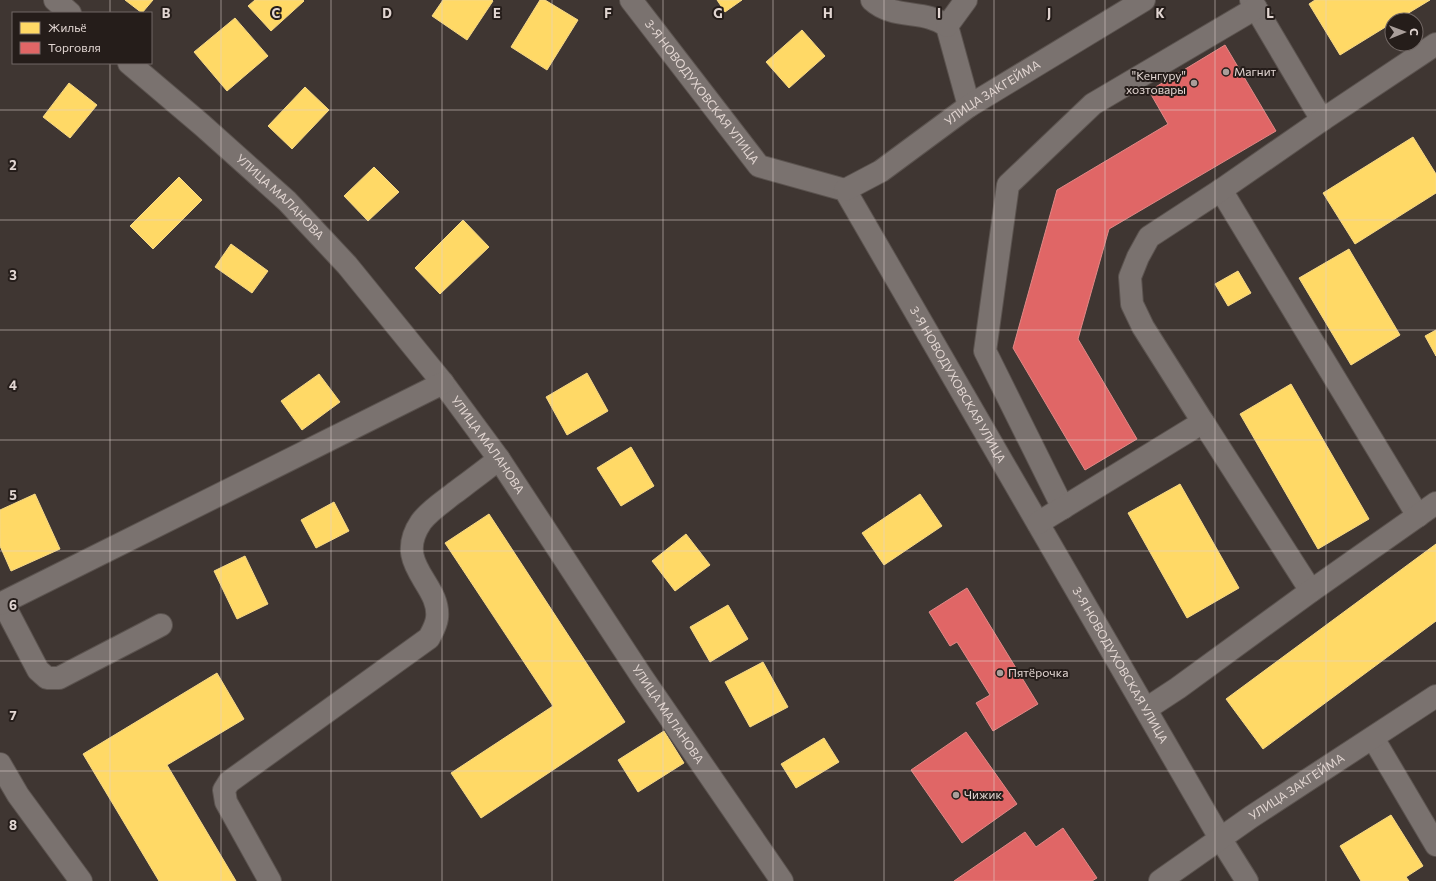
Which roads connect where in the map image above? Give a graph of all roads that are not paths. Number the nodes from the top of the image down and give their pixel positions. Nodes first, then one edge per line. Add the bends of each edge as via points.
1 (55, 0) edge
2 (631, 0) edge
3 (872, 0) edge
4 (966, 0) edge
5 (1144, 0) edge
6 (1253, 4) edge
7 (69, 12) edge
8 (947, 26) junction
9 (1436, 44) edge
10 (130, 64) edge
11 (970, 106) junction
12 (1322, 120) junction
13 (845, 190) junction
14 (1221, 190) junction
15 (443, 383) junction
16 (1203, 422) junction
17 (499, 459) junction
18 (1436, 504) edge
19 (1063, 508) junction
20 (1418, 516) junction
21 (1038, 523) junction
22 (1311, 591) junction
23 (1, 604) edge
24 (161, 625) dead end
25 (1436, 696) edge
26 (1146, 709) junction
27 (1373, 738) junction
28 (0, 764) edge
29 (1220, 838) junction
30 (1436, 845) edge
31 (81, 881) edge
32 (270, 881) edge
33 (782, 881) edge
34 (1160, 881) edge
35 (1247, 881) edge

1 - 7 street
2 - 13 street, 3-Я НОВОДУХОВСКАЯ УЛИЦА via 759,166
3 - 8 street via 890,11 929,18
4 - 8 street
5 - 11 street, УЛИЦА ЗАКГЕЙМА
6 - 12 street
6 - 19 street via 1093,104 1008,185 985,351
8 - 11 street
9 - 12 street
10 - 15 street, УЛИЦА МАЛАНОВА via 287,201 347,265
11 - 13 street, УЛИЦА ЗАКГЕЙМА via 881,171
12 - 14 street
13 - 21 street, 3-Я НОВОДУХОВСКАЯ УЛИЦА
14 - 16 street via 1150,237 1130,277 1132,304 1143,327
14 - 20 street
15 - 17 street, УЛИЦА МАЛАНОВА
15 - 23 street
16 - 19 street
16 - 22 street
17 - 32 street via 439,505 422,522 413,538 414,562 437,608 437,618 429,638 229,782 224,790 226,802
17 - 33 street, УЛИЦА МАЛАНОВА via 642,677
18 - 20 street
19 - 21 street
20 - 22 street
21 - 26 street, 3-Я НОВОДУХОВСКАЯ УЛИЦА
22 - 26 street
23 - 24 street via 38,670 47,678 59,678
25 - 27 street, УЛИЦА ЗАКГЕЙМА
26 - 29 street, 3-Я НОВОДУХОВСКАЯ УЛИЦА
27 - 29 street, УЛИЦА ЗАКГЕЙМА
27 - 30 street
28 - 31 street via 18,795
29 - 34 street, УЛИЦА ЗАКГЕЙМА
29 - 35 street

